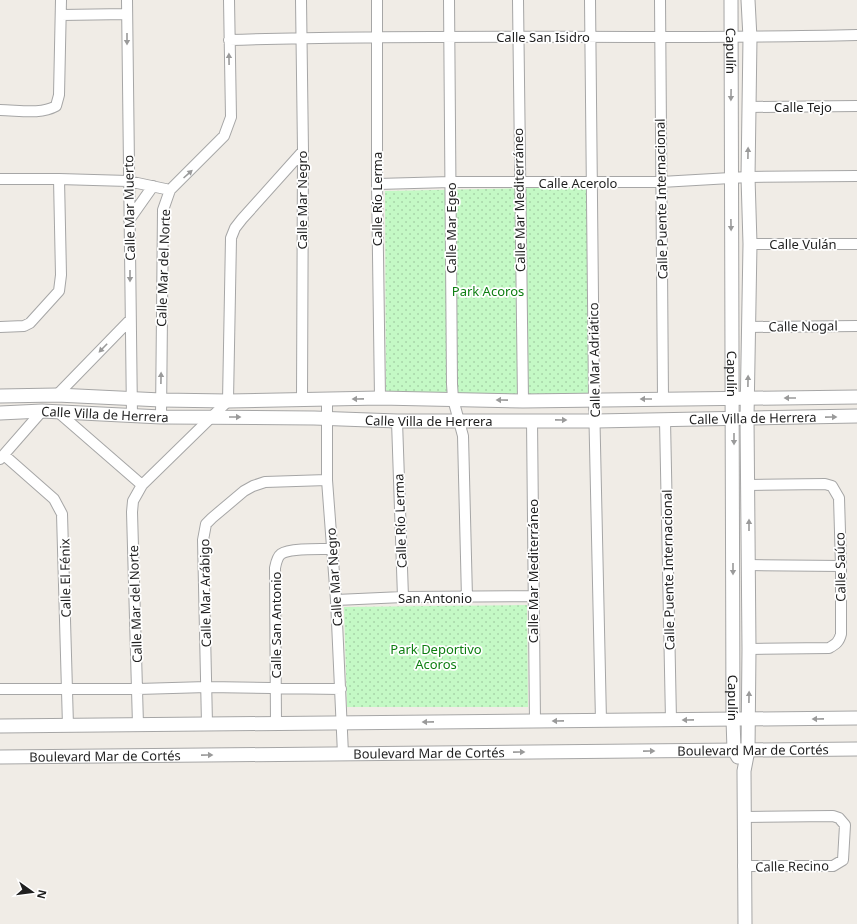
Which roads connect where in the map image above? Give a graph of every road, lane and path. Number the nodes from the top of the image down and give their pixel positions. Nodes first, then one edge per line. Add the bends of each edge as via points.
1 (61, 0) edge
2 (128, 0) edge
3 (229, 0) edge
4 (301, 0) edge
5 (377, 0) edge
6 (449, 0) edge
7 (518, 0) edge
8 (590, 0) edge
9 (660, 0) edge
10 (731, 0) edge
11 (748, 0) edge
12 (127, 14) junction
13 (61, 15) junction
14 (857, 35) edge
15 (377, 36) junction
16 (660, 36) junction
17 (301, 37) junction
18 (449, 37) junction
19 (518, 38) junction
20 (590, 38) junction
21 (732, 38) junction
22 (750, 38) junction
23 (229, 40) junction
24 (857, 106) edge
25 (749, 107) junction
26 (0, 110) edge
27 (303, 151) junction
28 (857, 176) edge
29 (748, 177) junction
30 (59, 178) junction
31 (0, 179) edge
32 (730, 179) junction
33 (128, 181) junction
34 (451, 182) junction
35 (661, 182) junction
36 (519, 183) junction
37 (591, 183) junction
38 (377, 184) junction
39 (152, 186) junction
40 (170, 190) junction
41 (129, 220) junction
42 (750, 244) junction
43 (857, 244) edge
44 (130, 320) junction
45 (857, 326) edge
46 (0, 327) edge
47 (749, 327) junction
48 (57, 395) junction
49 (0, 396) edge
50 (857, 397) edge
51 (131, 398) junction
52 (380, 398) junction
53 (734, 398) junction
54 (748, 398) junction
55 (327, 399) junction
56 (454, 399) junction
57 (594, 399) junction
58 (663, 399) junction
59 (161, 400) junction
60 (302, 400) junction
61 (228, 401) junction
62 (522, 401) junction
63 (42, 411) junction
64 (58, 412) junction
65 (0, 413) edge
66 (132, 416) junction
67 (857, 416) edge
68 (161, 417) junction
69 (212, 417) junction
70 (327, 418) junction
71 (734, 418) junction
72 (747, 418) junction
73 (532, 420) junction
74 (665, 420) junction
75 (397, 421) junction
76 (460, 421) junction
77 (596, 421) junction
78 (2, 457) edge
79 (326, 480) junction
80 (142, 485) junction
81 (749, 485) junction
82 (331, 549) junction
83 (748, 565) junction
84 (841, 566) junction
85 (533, 596) junction
86 (403, 597) junction
87 (468, 598) junction
88 (336, 600) junction
89 (749, 648) junction
90 (207, 687) junction
91 (67, 688) junction
92 (0, 689) edge
93 (138, 689) junction
94 (276, 689) junction
95 (341, 689) junction
96 (857, 718) edge
97 (748, 719) junction
98 (671, 720) junction
99 (733, 720) junction
100 (535, 721) junction
101 (601, 721) junction
102 (342, 723) junction
103 (207, 724) junction
104 (276, 724) junction
105 (138, 725) junction
106 (0, 726) edge
107 (68, 726) junction
108 (857, 749) edge
109 (734, 750) junction
110 (748, 750) junction
111 (343, 754) junction
112 (0, 757) edge
113 (744, 771) junction
114 (744, 817) junction
115 (743, 866) junction
116 (745, 924) edge

1 - 13 street
2 - 12 street, Calle Mar Muerto
3 - 23 street, Calle Mar del Norte
4 - 17 street, Calle Mar Negro
5 - 15 street, Calle Río Lerma
6 - 18 street, Calle Mar Egeo
7 - 19 street, Calle Mar Mediterráneo
8 - 20 street, Calle Mar Adriático
9 - 16 street, Calle Puente Internacional
10 - 21 street, Capulín
11 - 22 street, Capulín
12 - 13 street
12 -> 33 street, Calle Mar Muerto
13 - 26 street via 60,95 56,106 39,111
14 - 22 street, Calle San Isidro
15 - 17 street, Calle San Isidro
15 - 18 street, Calle San Isidro
15 - 38 street, Calle Río Lerma
16 - 20 street, Calle San Isidro
16 - 21 street, Calle San Isidro
16 - 35 street, Calle Puente Internacional
17 - 23 street, Calle San Isidro
17 - 27 street, Calle Mar Negro
18 - 19 street, Calle San Isidro
18 - 34 street, Calle Mar Egeo
19 - 20 street, Calle San Isidro
19 - 36 street, Calle Mar Mediterráneo
20 - 37 street, Calle Mar Adriático
21 - 22 street, Calle San Isidro
21 -> 32 street, Capulín
22 - 25 street, Capulín
40 -> 23 street, Calle Mar del Norte via 214,148 229,127
24 - 25 street, Calle Tejo
29 -> 25 street, Capulín
27 - 60 street, Calle Mar Negro
27 - 61 street via 242,219 231,238
28 - 29 street
29 - 32 street, Calle Acerolo
29 - 42 street, Capulín
30 - 31 street
30 - 33 street
30 - 46 street via 59,291 30,323
32 - 35 street, Calle Acerolo
32 -> 53 street, Capulín
33 - 39 street
33 - 41 street, Calle Mar Muerto
34 - 36 street, Calle Acerolo
34 - 38 street, Calle Acerolo
34 - 56 street, Calle Mar Egeo
35 - 37 street, Calle Acerolo
35 - 58 street, Calle Puente Internacional
36 - 37 street, Calle Acerolo
36 - 62 street, Calle Mar Mediterráneo
37 - 57 street, Calle Mar Adriático
38 - 52 street, Calle Río Lerma
39 - 40 street
39 - 41 street
59 -> 40 street, Calle Mar del Norte via 163,210
41 -> 44 street, Calle Mar Muerto
42 - 43 street, Calle Vulán
42 - 47 street, Capulín
44 -> 48 street
44 - 51 street, Calle Mar Muerto
45 - 47 street, Calle Nogal
54 -> 47 street, Capulín
48 - 49 street, Calle Villa de Herrera
48 - 51 street, Calle Villa de Herrera
50 -> 54 street, Calle Villa de Herrera
51 - 59 street, Calle Villa de Herrera
51 - 66 street, Calle Mar Muerto
52 -> 55 street, Calle Villa de Herrera
52 - 56 street, Calle Villa de Herrera
53 - 54 street, Calle Villa de Herrera
53 - 58 street, Calle Villa de Herrera
53 - 71 street, Capulín
54 - 72 street, Capulín
55 - 60 street, Calle Villa de Herrera
55 - 70 street, Calle Mar Negro
62 -> 56 street, Calle Villa de Herrera
56 - 76 street, Calle Mar Egeo
58 -> 57 street, Calle Villa de Herrera
57 - 62 street, Calle Villa de Herrera
57 - 77 street, Calle Mar Adriático
59 - 61 street, Calle Villa de Herrera
59 - 68 street, Calle Mar del Norte
60 - 61 street, Calle Villa de Herrera
61 - 69 street, Calle Mar del Norte
63 - 64 street, Calle Villa de Herrera
63 - 65 street, Calle Villa de Herrera
63 - 78 street
64 - 66 street, Calle Villa de Herrera
64 - 80 street
66 - 68 street, Calle Villa de Herrera
72 -> 67 street, Calle Villa de Herrera
68 - 69 street, Calle Villa de Herrera
69 -> 70 street, Calle Villa de Herrera
69 - 80 street, Calle Mar del Norte
70 - 75 street, Calle Villa de Herrera
70 - 79 street, Calle Mar Negro
71 - 72 street, Calle Villa de Herrera
71 - 74 street, Calle Villa de Herrera
71 -> 99 street, Capulín
72 - 81 street, Capulín
73 - 76 street, Calle Villa de Herrera
73 -> 77 street, Calle Villa de Herrera
73 - 85 street, Calle Mar Mediterráneo
74 - 77 street, Calle Villa de Herrera
74 - 98 street, Calle Puente Internacional
75 - 76 street, Calle Villa de Herrera
75 - 86 street, Calle Río Lerma
76 - 87 street, Calle Mar Egeo via 463,436
77 - 101 street, Calle Mar Adriático
78 - 91 street, Calle El Fénix via 54,499 62,514
79 - 82 street, Calle Mar Negro
79 - 90 street, Calle Mar Arábigo via 282,480 259,484 244,491 206,524 203,540
80 - 93 street, Calle Mar del Norte via 133,501 132,512
83 -> 81 street, Capulín
81 - 84 street, Calle Saúco via 832,486 839,498
82 - 88 street, Calle Mar Negro
82 - 94 street, Calle San Antonio via 282,553 278,558 275,568
83 - 84 street
83 - 89 street, Capulín
84 - 89 street, Calle Saúco via 840,640 829,648
85 - 87 street, San Antonio
85 - 100 street, Calle Mar Mediterráneo
86 - 87 street, San Antonio
86 - 88 street, San Antonio
88 - 95 street, Calle Mar Negro
97 -> 89 street, Capulín
90 - 93 street
90 - 94 street
90 - 103 street, Calle Mar Arábigo
91 - 92 street
91 - 93 street
91 - 107 street, Calle El Fénix
93 - 105 street, Calle Mar del Norte
94 - 95 street
94 - 104 street, Calle San Antonio
95 - 102 street, Calle Mar Negro
96 -> 97 street
97 - 99 street
97 - 110 street, Capulín
99 -> 98 street
98 - 101 street
99 - 109 street, Capulín
101 -> 100 street
100 -> 102 street
102 - 104 street
102 - 111 street, Calle Mar Negro
103 - 104 street
103 - 105 street
105 - 107 street
106 - 107 street
108 - 110 street, Boulevard Mar de Cortés
109 - 110 street, Boulevard Mar de Cortés
111 -> 109 street, Boulevard Mar de Cortés
109 - 113 street, Capulín
110 - 113 street, Capulín
112 -> 111 street, Boulevard Mar de Cortés
113 - 114 street, Capulín
114 - 115 street, Capulín
114 - 115 street, Calle Recino via 833,816 845,825 845,848 843,860 833,866
115 - 116 street, Capulín

